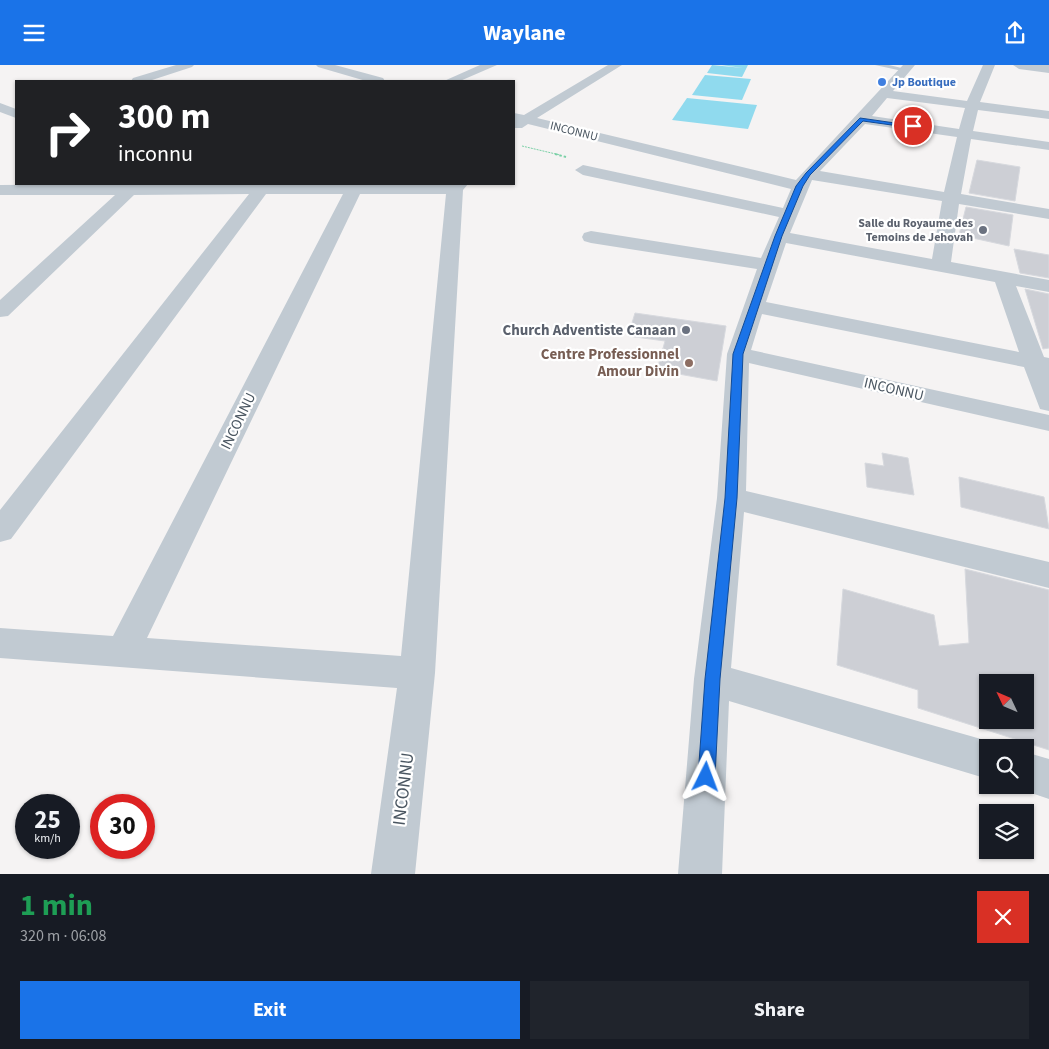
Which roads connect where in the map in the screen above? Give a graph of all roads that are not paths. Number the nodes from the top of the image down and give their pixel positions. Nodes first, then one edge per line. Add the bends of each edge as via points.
1 (188, 65) edge
2 (322, 65) edge
3 (367, 65) edge
4 (491, 65) edge
5 (616, 65) edge
6 (878, 65) edge
7 (989, 65) edge
8 (1019, 65) edge
9 (908, 67) edge
10 (1049, 69) edge
11 (352, 73) junction
12 (140, 80) edge
13 (370, 80) edge
14 (453, 80) edge
15 (885, 94) junction
16 (972, 106) junction
17 (0, 107) edge
18 (1049, 115) edge
19 (14, 119) edge
20 (862, 119) junction
21 (517, 121) edge
22 (965, 133) junction
23 (1049, 146) edge
24 (583, 170) dead end
25 (804, 180) junction
26 (133, 186) edge
27 (458, 187) edge
28 (262, 189) junction
29 (0, 190) edge
30 (24, 191) junction
31 (353, 191) junction
32 (951, 199) junction
33 (0, 207) edge
34 (1049, 214) edge
35 (783, 225) junction
36 (591, 237) dead end
37 (768, 265) junction
38 (940, 266) junction
39 (1004, 277) junction
40 (1049, 286) edge
41 (754, 306) junction
42 (0, 311) edge
43 (738, 354) junction
44 (1042, 363) edge
45 (1049, 403) edge
46 (1049, 423) edge
47 (731, 498) junction
48 (0, 531) edge
49 (1049, 575) edge
50 (0, 643) edge
51 (124, 651) junction
52 (417, 673) junction
53 (712, 679) junction
54 (979, 758) edge
55 (1034, 774) edge
56 (1049, 779) edge
57 (393, 874) edge
58 (700, 874) edge

1 - 12 street
2 - 11 street
3 - 11 street
4 - 14 street
5 - 21 street, INCONNU
6 - 9 lane
7 - 16 street
8 - 10 street
9 - 15 street
11 - 13 street
15 - 16 street
15 - 20 street
16 - 18 street
16 - 22 street
17 - 19 street
20 - 22 street
20 - 25 street
21 - 25 street, INCONNU
22 - 23 street
22 - 32 street
24 - 35 street
25 - 32 street, INCONNU
25 - 35 street
26 - 28 street, INCONNU
26 - 30 street, INCONNU
26 - 42 street
27 - 31 street, INCONNU
27 - 52 street, INCONNU
28 - 31 street, INCONNU
28 - 48 street
29 - 30 street, INCONNU
30 - 33 street
31 - 51 street, INCONNU
32 - 34 street, INCONNU
32 - 38 street
35 - 37 street
35 - 38 street
36 - 37 street
37 - 41 street
38 - 39 street
39 - 40 street
39 - 44 street
41 - 43 street
41 - 44 street
43 - 46 street, INCONNU
43 - 47 street
44 - 45 street
47 - 49 street
47 - 53 street
50 - 51 street
51 - 52 street
52 - 57 street, INCONNU
53 - 54 street
53 - 58 street
55 - 56 street

